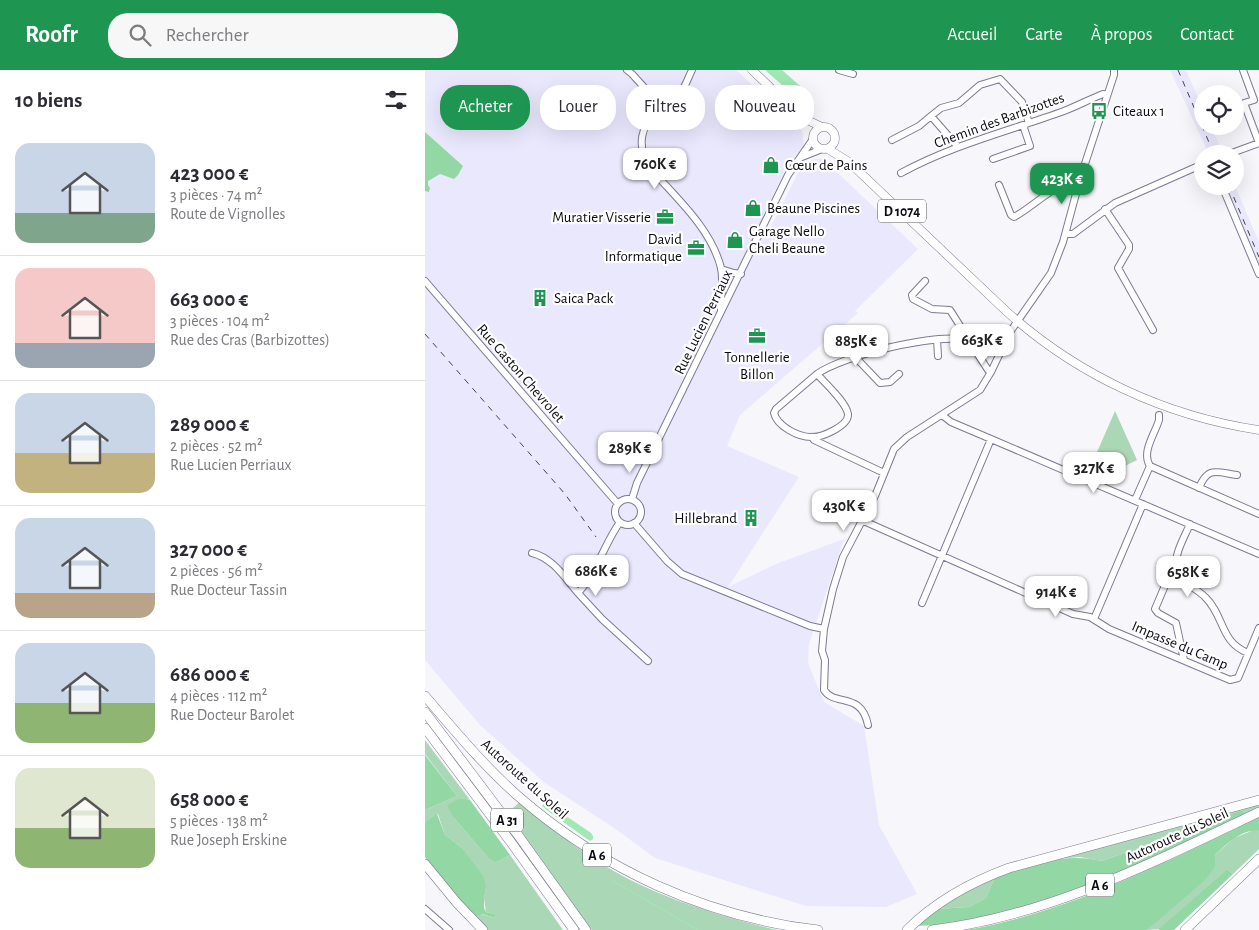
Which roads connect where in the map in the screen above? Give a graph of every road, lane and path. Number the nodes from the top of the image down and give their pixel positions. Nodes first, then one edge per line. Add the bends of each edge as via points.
1 (627, 70) edge
2 (692, 70) edge
3 (752, 70) edge
4 (839, 70) edge
5 (1114, 70) edge
6 (1243, 70) edge
7 (853, 74) dead end
8 (642, 85) edge
9 (684, 85) edge
10 (768, 85) edge
11 (1107, 94) junction
12 (931, 116) junction
13 (814, 123) edge
14 (1026, 124) junction
15 (822, 127) junction
16 (644, 130) edge
17 (808, 130) edge
18 (813, 138) junction
19 (836, 140) junction
20 (892, 140) dead end
21 (1259, 143) edge
22 (958, 147) junction
23 (1244, 148) edge
24 (825, 149) junction
25 (801, 158) junction
26 (993, 159) dead end
27 (849, 162) junction
28 (1194, 168) edge
29 (901, 173) dead end
30 (1081, 180) junction
31 (999, 185) dead end
32 (1226, 195) edge
33 (1105, 209) junction
34 (1066, 234) junction
35 (721, 269) junction
36 (741, 274) junction
37 (1259, 274) edge
38 (425, 281) edge
39 (925, 281) dead end
40 (722, 311) junction
41 (1018, 319) junction
42 (1153, 330) dead end
43 (873, 331) dead end
44 (937, 340) junction
45 (967, 340) junction
46 (877, 350) junction
47 (856, 356) junction
48 (938, 356) dead end
49 (991, 372) junction
50 (817, 374) junction
51 (899, 374) dead end
52 (942, 415) junction
53 (1159, 415) dead end
54 (1259, 430) edge
55 (812, 437) junction
56 (991, 439) junction
57 (1149, 466) junction
58 (884, 472) junction
59 (1237, 475) dead end
60 (1199, 488) junction
61 (632, 499) junction
62 (1135, 500) junction
63 (618, 504) junction
64 (1143, 504) junction
65 (1259, 514) edge
66 (620, 522) junction
67 (861, 522) junction
68 (635, 523) junction
69 (1190, 524) junction
70 (532, 553) dead end
71 (1259, 554) edge
72 (941, 557) junction
73 (1176, 558) junction
74 (578, 593) junction
75 (923, 603) dead end
76 (1155, 605) junction
77 (1148, 606) dead end
78 (1094, 620) junction
79 (824, 627) junction
80 (1259, 628) edge
81 (1248, 654) junction
82 (648, 660) dead end
83 (1184, 660) junction
84 (425, 696) edge
85 (425, 712) edge
86 (868, 726) dead end
87 (425, 728) edge
88 (1259, 800) edge
89 (1259, 812) edge
90 (1259, 859) edge
91 (425, 864) edge
92 (425, 909) edge
93 (449, 930) edge
94 (483, 930) edge
95 (574, 930) edge
96 (586, 930) edge
97 (818, 930) edge
98 (907, 930) edge
99 (932, 930) edge
100 (1185, 930) edge

1 - 8 street
2 - 9 street
3 - 10 main road
4 - 7 street
5 - 11 street
6 - 21 street via 1254,100 1244,103
11 - 14 street, Chemin des Barbizottes
11 - 30 street
12 - 14 street via 941,108 959,103 980,85 1000,79 1022,102
12 - 20 street
12 - 22 street
13 - 15 main road
14 - 22 street, Chemin des Barbizottes
14 - 26 street via 1031,146
15 - 18 main road
15 - 19 main road via 832,130
16 - 35 street via 641,147 644,159 707,235
17 - 18 main road
18 - 24 main road via 816,146
18 - 25 street, Rue Lucien Perriaux
19 - 24 main road
19 - 27 main road, D 1074
21 - 23 street
22 - 29 street, Chemin des Barbizottes
24 - 25 street
24 - 27 main road, D 1074
25 - 36 street, Rue Lucien Perriaux via 788,175
27 - 41 main road, D 1074
28 - 33 street
30 - 31 street via 1071,181 1014,217
30 - 34 street
32 - 37 street
33 - 34 street via 1073,234
33 - 42 street via 1129,245 1118,268
34 - 41 street via 1051,273
35 - 36 street
35 - 40 street
36 - 40 street, Rue Lucien Perriaux
38 - 63 street, Rue Gaston Chevrolet
39 - 45 street via 912,295 913,299 932,308 950,310
40 - 61 street, Rue Lucien Perriaux
41 - 49 street
41 - 54 main road, D 1074 via 1061,355 1127,391 1204,420
43 - 46 street
44 - 45 street
44 - 46 street
44 - 48 street
45 - 49 street
46 - 47 street
47 - 50 street
47 - 51 street via 880,383 890,382
49 - 52 street via 975,394
50 - 55 street via 843,404 847,418 837,428
50 - 55 street via 774,413 781,425
52 - 56 street
52 - 58 street via 894,449
53 - 57 street via 1147,452
55 - 58 street
56 - 62 street
56 - 72 street
57 - 60 street
57 - 62 street
58 - 67 street
59 - 60 street via 1208,473
60 - 65 street
61 - 63 street via 624,499
61 - 68 street via 641,508
62 - 64 street
63 - 66 street via 616,515
64 - 69 street
64 - 78 street
66 - 68 street
66 - 74 street via 592,575
67 - 72 street, Impasse du Camp
67 - 79 street via 840,565
68 - 79 street via 667,562 683,574 809,626
69 - 71 street
69 - 73 street
70 - 74 street via 553,564
72 - 75 street
72 - 78 street, Impasse du Camp
73 - 76 street
73 - 81 street via 1183,581 1205,597 1231,642
74 - 82 street
76 - 77 street
76 - 83 street via 1157,613 1176,623
78 - 83 street, Impasse du Camp
79 - 86 street via 824,690 831,697 852,702 861,709
80 - 81 street
81 - 83 street, Impasse du Camp via 1235,680
84 - 97 highway, Autoroute du Soleil / A 6 via 511,789 544,818 593,852 646,881 710,907
85 - 96 highway, A 31
87 - 95 highway, A 31
88 - 98 highway via 1009,868 954,894
89 - 99 highway, Autoroute du Soleil / A 6 via 1133,871 1061,900 995,920
90 - 100 highway
91 - 94 highway
92 - 93 street

